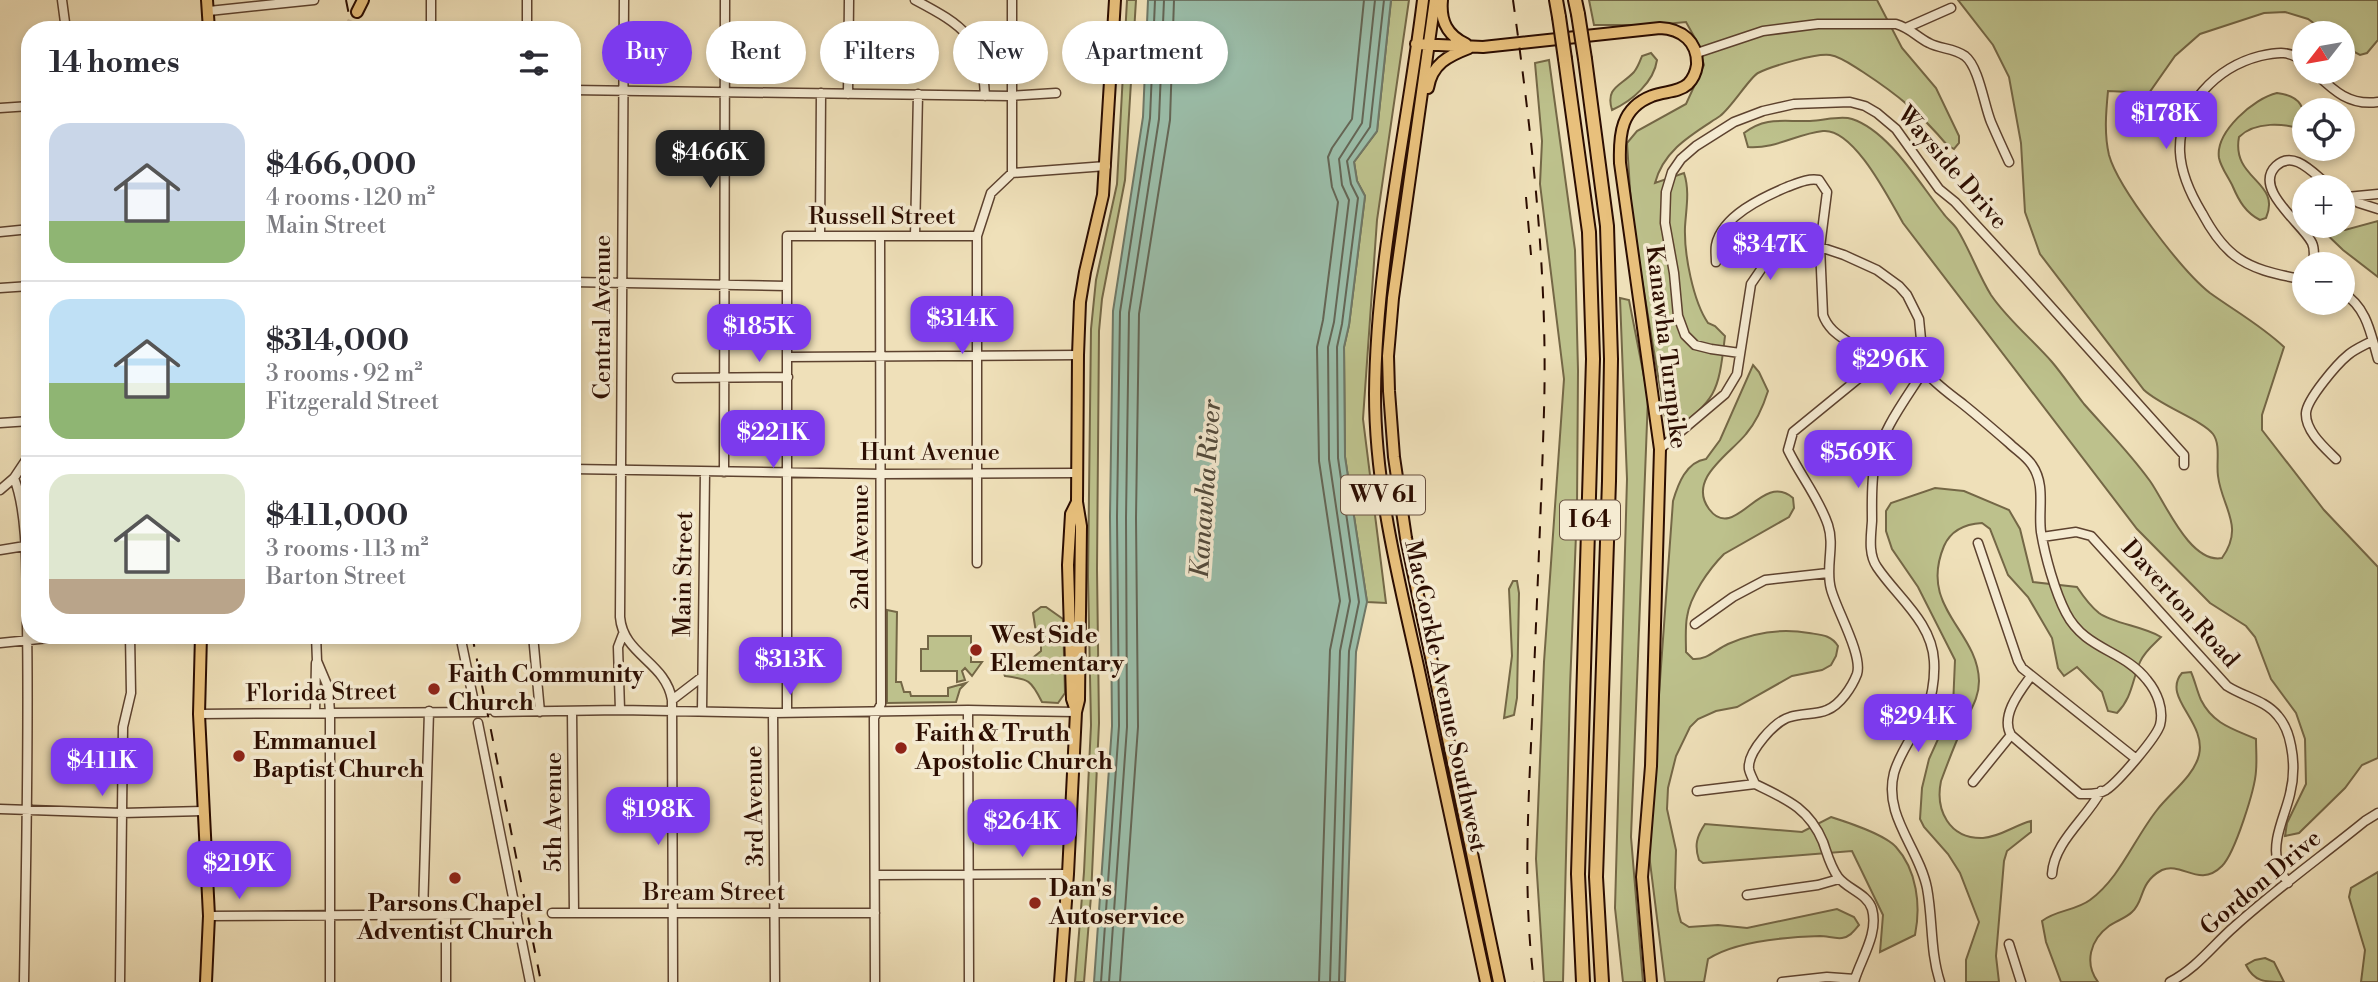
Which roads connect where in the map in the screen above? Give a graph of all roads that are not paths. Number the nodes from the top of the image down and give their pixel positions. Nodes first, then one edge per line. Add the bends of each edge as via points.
1 (61, 0) edge
2 (314, 0) edge
3 (363, 0) edge
4 (431, 0) edge
5 (527, 0) edge
6 (624, 0) edge
7 (725, 0) edge
8 (849, 0) edge
9 (915, 0) edge
10 (1012, 0) edge
11 (1115, 0) edge
12 (1423, 0) edge
13 (1435, 0) edge
14 (1442, 0) edge
15 (1556, 0) edge
16 (1575, 0) edge
17 (208, 6) edge
18 (1951, 8) dead end
19 (357, 12) tunnel mouth
20 (64, 21) edge
21 (430, 21) edge
22 (527, 21) edge
23 (1908, 27) junction
24 (1416, 44) junction
25 (1429, 44) junction
26 (1471, 47) junction
27 (1697, 53) junction
28 (2292, 55) edge
29 (2324, 84) edge
30 (581, 90) edge
31 (624, 90) junction
32 (725, 92) junction
33 (821, 93) junction
34 (1056, 93) dead end
35 (848, 94) junction
36 (918, 94) junction
37 (985, 96) junction
38 (1010, 96) junction
39 (2378, 102) edge
40 (21, 107) edge
41 (0, 108) edge
42 (1413, 158) junction
43 (2009, 162) dead end
44 (1106, 166) junction
45 (1012, 173) junction
46 (2316, 175) edge
47 (2378, 194) edge
48 (2355, 195) edge
49 (2355, 200) edge
50 (2378, 209) edge
51 (2292, 220) edge
52 (21, 230) edge
53 (0, 232) edge
54 (820, 236) junction
55 (880, 236) junction
56 (915, 236) junction
57 (977, 236) junction
58 (1820, 247) junction
59 (1716, 262) dead end
60 (2292, 277) edge
61 (581, 282) edge
62 (622, 283) junction
63 (724, 285) junction
64 (787, 286) junction
65 (21, 287) edge
66 (0, 288) edge
67 (2355, 303) edge
68 (2372, 341) junction
69 (1740, 353) junction
70 (879, 355) junction
71 (1077, 355) junction
72 (787, 357) junction
73 (976, 357) junction
74 (2378, 359) edge
75 (1924, 370) junction
76 (788, 377) junction
77 (677, 378) dead end
78 (726, 379) junction
79 (21, 422) edge
80 (0, 423) edge
81 (1660, 449) junction
82 (2336, 459) dead end
83 (2183, 465) dead end
84 (21, 468) edge
85 (581, 468) edge
86 (621, 470) junction
87 (705, 472) junction
88 (724, 472) junction
89 (787, 472) junction
90 (977, 472) junction
91 (1077, 473) junction
92 (880, 474) junction
93 (14, 478) junction
94 (0, 490) edge
95 (21, 512) edge
96 (2042, 537) junction
97 (1978, 543) dead end
98 (21, 547) edge
99 (0, 550) edge
100 (977, 563) dead end
101 (1828, 573) junction
102 (1695, 624) dead end
103 (623, 634) junction
104 (21, 640) edge
105 (0, 643) edge
106 (27, 644) edge
107 (130, 644) edge
108 (201, 644) edge
109 (316, 644) edge
110 (463, 644) edge
111 (534, 644) edge
112 (316, 653) junction
113 (2031, 676) junction
114 (702, 677) junction
115 (672, 700) junction
116 (620, 710) junction
117 (702, 710) junction
118 (968, 710) junction
119 (429, 711) junction
120 (572, 711) junction
121 (673, 711) junction
122 (787, 711) junction
123 (877, 711) junction
124 (315, 712) junction
125 (330, 712) junction
126 (485, 712) junction
127 (540, 712) junction
128 (1076, 712) junction
129 (773, 713) junction
130 (199, 714) junction
131 (478, 723) dead end
132 (2011, 736) junction
133 (2135, 758) junction
134 (1973, 782) dead end
135 (1755, 784) junction
136 (1697, 791) dead end
137 (2101, 791) junction
138 (0, 809) edge
139 (27, 810) junction
140 (203, 811) junction
141 (122, 813) junction
142 (2378, 813) edge
143 (968, 873) junction
144 (1068, 874) junction
145 (2052, 874) dead end
146 (876, 875) junction
147 (1839, 879) junction
148 (2288, 883) junction
149 (1746, 895) dead end
150 (552, 913) dead end
151 (574, 913) junction
152 (672, 913) junction
153 (776, 913) junction
154 (875, 913) junction
155 (423, 914) junction
156 (446, 914) junction
157 (517, 914) junction
158 (331, 915) junction
159 (209, 916) junction
160 (2009, 944) dead end
161 (1854, 980) edge
162 (24, 982) edge
163 (120, 982) edge
164 (206, 982) edge
165 (330, 982) edge
166 (446, 982) edge
167 (530, 982) edge
168 (673, 982) edge
169 (775, 982) edge
170 (875, 982) edge
171 (969, 982) edge
172 (1060, 982) edge
173 (1486, 982) edge
174 (1499, 982) edge
175 (1583, 982) edge
176 (1602, 982) edge
177 (1651, 982) edge
178 (1782, 982) edge
179 (1940, 982) edge
180 (2021, 982) edge
181 (2170, 982) edge

1 - 20 street
2 - 17 street
3 - 19 main road
4 - 21 street
5 - 22 street
6 - 31 street, Central Avenue
7 - 32 street
8 - 35 street
9 - 37 street via 954,22 971,39 982,61
10 - 38 street
11 - 44 main road
12 - 24 main road, MacCorkle Avenue Southwest / WV 61
13 - 25 main road, MacCorkle Avenue Southwest / WV 61
14 - 26 main road via 1443,22 1449,32
15 - 175 highway, I 64, bridge via 1589,232 1593,359 1578,874
16 - 176 highway, I 64, bridge via 1607,226 1611,359 1596,877
18 - 23 street
23 - 27 street via 1804,25 1763,31
23 - 43 street via 1936,47 1967,58
24 - 25 main road
24 - 173 main road, MacCorkle Avenue Southwest / WV 61 via 1379,325 1378,451 1388,532
25 - 26 main road
25 - 42 main road, MacCorkle Avenue Southwest / WV 61
26 - 27 main road via 1670,28 1689,38
26 - 42 main road via 1441,61 1432,73
27 - 81 main road, Kanawha Turnpike via 1697,68 1690,82 1640,103 1627,117 1619,138
28 - 60 street via 2278,52 2248,59 2215,79 2188,113 2180,152 2196,204 2227,248 2254,267
29 - 39 street via 2344,97
30 - 31 street
31 - 32 street
31 - 62 street, Central Avenue
32 - 33 street
32 - 63 street
33 - 35 street
33 - 54 street
34 - 38 street
35 - 36 street
36 - 37 street
36 - 56 street
37 - 38 street
38 - 45 street
40 - 41 street
42 - 174 main road, MacCorkle Avenue Southwest / WV 61 via 1388,356 1394,457 1406,538
44 - 45 street
44 - 71 main road via 1082,292
45 - 57 street via 991,193
46 - 51 street via 2297,162 2276,166 2270,178 2274,194
47 - 48 street
49 - 50 street
52 - 53 street
54 - 55 street, Russell Street
54 - 64 street, Russell Street via 787,236
55 - 56 street, Russell Street
55 - 70 street, 2nd Avenue
56 - 57 street, Russell Street
57 - 73 street
58 - 59 street via 1827,192 1819,180 1808,180 1745,208 1716,243
58 - 69 street via 1798,247 1765,265 1751,284
58 - 75 street via 1877,270 1906,295 1919,319
58 - 101 street via 1827,325 1864,354 1869,365 1793,432 1789,441 1788,450 1829,527
61 - 62 street
62 - 63 street
62 - 86 street, Central Avenue
63 - 64 street
63 - 78 street
64 - 72 street
65 - 66 street
67 - 68 street
68 - 74 street
68 - 82 street via 2348,355 2319,388 2306,412 2313,433
69 - 81 street via 1737,374 1725,394
69 - 83 street, Wayside Drive via 1695,345 1685,335 1678,316 1665,223 1672,172 1696,146 1734,122 1794,104 1850,102 1877,113 1896,129 1931,180 2180,450
70 - 72 street
70 - 73 street
70 - 92 street, 2nd Avenue
71 - 73 street
71 - 91 main road
72 - 76 street
73 - 90 street
75 - 96 street via 2033,467 2040,485
75 - 179 street via 1880,444 1874,466 1870,550 1875,565 1924,628 1934,659 1931,697 1894,773 1892,796 1927,888
76 - 78 street
76 - 89 street
77 - 78 street
78 - 88 street
79 - 80 street
81 - 177 main road, Kanawha Turnpike via 1651,766 1642,877
84 - 93 street
85 - 86 street, Hunt Avenue
86 - 87 street, Hunt Avenue
86 - 103 street, Central Avenue
87 - 88 street, Hunt Avenue
87 - 114 street, Main Street
88 - 89 street, Hunt Avenue
89 - 92 street, Hunt Avenue
89 - 122 street
90 - 91 street, Hunt Avenue
90 - 92 street, Hunt Avenue
90 - 100 street
91 - 128 main road via 1068,565 1072,704
92 - 123 street, 2nd Avenue via 881,704
93 - 94 street
93 - 95 street
96 - 133 street via 2066,613 2080,634 2126,661 2154,689 2160,726
96 - 148 street, Daverton Road via 2091,536 2227,686 2280,717 2294,760 2276,855
97 - 113 street via 2018,661
98 - 99 street
101 - 102 street via 1765,580
101 - 135 street via 1858,671 1838,703 1826,711 1786,718 1760,742 1749,768
103 - 115 street via 662,675
103 - 116 street, Central Avenue via 618,647
104 - 105 street
106 - 139 street
107 - 141 street
108 - 130 main road
109 - 112 street
110 - 126 street
111 - 127 street
112 - 124 street
112 - 125 street via 328,687
113 - 132 street via 2010,710
113 - 133 street
114 - 115 street
114 - 117 street, Main Street
115 - 121 street
116 - 120 street, Florida Street
116 - 121 street, Florida Street
117 - 121 street, Florida Street
117 - 129 street, Florida Street
118 - 123 street, Florida Street
118 - 128 street, Florida Street
118 - 143 street
119 - 125 street, Florida Street
119 - 126 street, Florida Street
119 - 155 street
120 - 127 street, Florida Street
120 - 151 street, 5th Avenue
121 - 152 street
122 - 123 street, Florida Street
122 - 129 street, Florida Street
123 - 146 street, 2nd Avenue
124 - 125 street, Florida Street
124 - 130 street, Florida Street
125 - 158 street
126 - 127 street, Florida Street
128 - 144 main road
129 - 153 street, 3rd Avenue
130 - 140 main road
131 - 157 street
132 - 134 street
132 - 137 street via 2080,794
133 - 137 street
135 - 136 street
135 - 147 street via 1793,803 1812,821
137 - 145 street via 2057,851
138 - 139 street
139 - 141 street
139 - 162 street
140 - 141 street
140 - 159 main road
141 - 163 street
142 - 148 street, Gordon Drive
143 - 144 street
143 - 146 street
143 - 171 street
144 - 172 main road
146 - 154 street, 2nd Avenue
147 - 149 street
147 - 161 street via 1872,908 1869,944
148 - 181 street, Gordon Drive via 2200,962
150 - 151 street, Bream Street
151 - 152 street, Bream Street
152 - 153 street, Bream Street
152 - 168 street
153 - 154 street, Bream Street
153 - 169 street, 3rd Avenue
154 - 170 street, 2nd Avenue
155 - 156 street
155 - 158 street
156 - 157 street
156 - 166 street
157 - 167 street
158 - 159 street
158 - 165 street
159 - 164 main road
160 - 180 street
161 - 178 street via 1827,977

